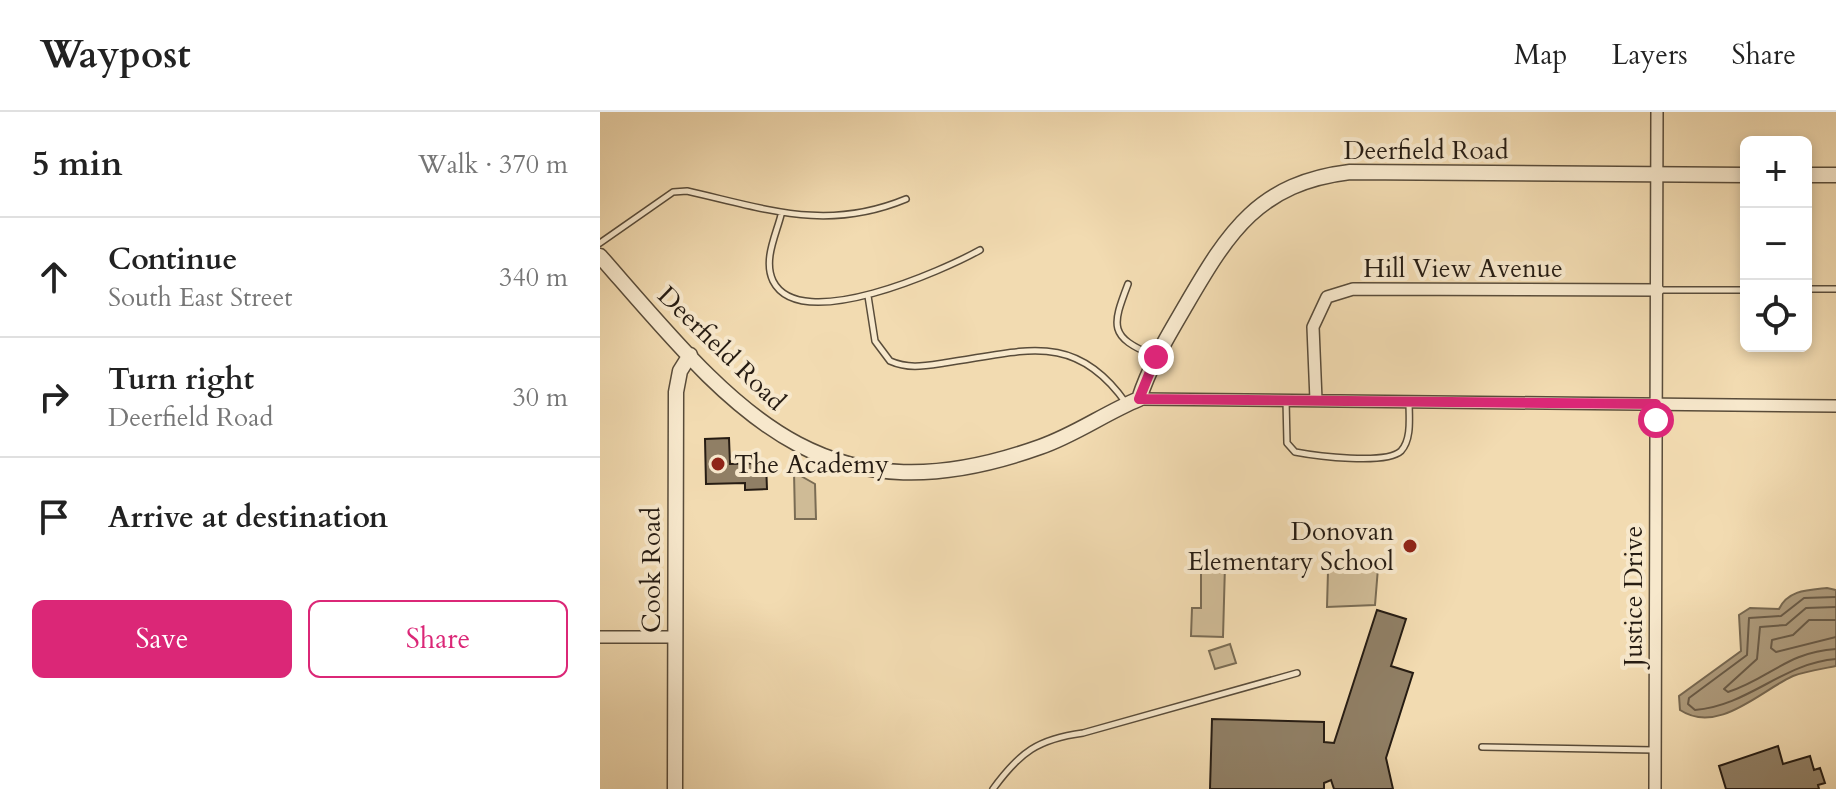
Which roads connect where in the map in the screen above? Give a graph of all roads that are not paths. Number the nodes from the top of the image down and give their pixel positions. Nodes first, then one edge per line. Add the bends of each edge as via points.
1 (1657, 112) edge
2 (1657, 174) junction
3 (1740, 175) edge
4 (1812, 175) edge
5 (1836, 175) edge
6 (906, 199) dead end
7 (781, 214) junction
8 (600, 243) edge
9 (980, 250) dead end
10 (600, 256) edge
11 (1128, 284) dead end
12 (1812, 289) edge
13 (1836, 289) edge
14 (1658, 290) junction
15 (1740, 290) edge
16 (868, 296) junction
17 (690, 355) junction
18 (1156, 357) junction
19 (1286, 399) junction
20 (1316, 400) junction
21 (1409, 401) junction
22 (1133, 402) junction
23 (1656, 404) junction
24 (1836, 406) edge
25 (600, 637) edge
26 (675, 637) junction
27 (1297, 673) dead end
28 (1482, 747) dead end
29 (1655, 750) junction
30 (675, 789) edge
31 (993, 789) edge
32 (1655, 789) edge

1 - 2 street, Justice Drive
2 - 3 street, Deerfield Road
2 - 14 street, Justice Drive
2 - 18 street, Deerfield Road via 1350,172 1297,183 1263,201 1235,228
4 - 5 street
6 - 7 lane via 863,215
7 - 8 lane via 673,192
7 - 16 lane via 769,265 779,289 812,299
9 - 16 lane via 917,282
10 - 17 street, Deerfield Road
11 - 18 lane via 1114,320 1119,333
12 - 13 lane
14 - 15 lane
14 - 20 street, Hill View Avenue via 1353,289 1327,297 1313,327
14 - 23 street, Justice Drive
16 - 22 lane via 881,354 901,366 1044,351 1092,364
17 - 22 street, Deerfield Road via 750,413 789,441 832,461 887,472 935,471 1020,454
17 - 26 street, Cook Road via 676,392
18 - 22 street, Deerfield Road
19 - 20 street
19 - 21 lane via 1287,443 1295,452 1389,459 1403,449
19 - 22 street
20 - 21 street
21 - 23 street
23 - 24 street
23 - 29 street, Justice Drive
25 - 26 street
26 - 30 street, Cook Road
27 - 31 lane via 1083,733 1050,737 1027,752
28 - 29 lane
29 - 32 street, Justice Drive

